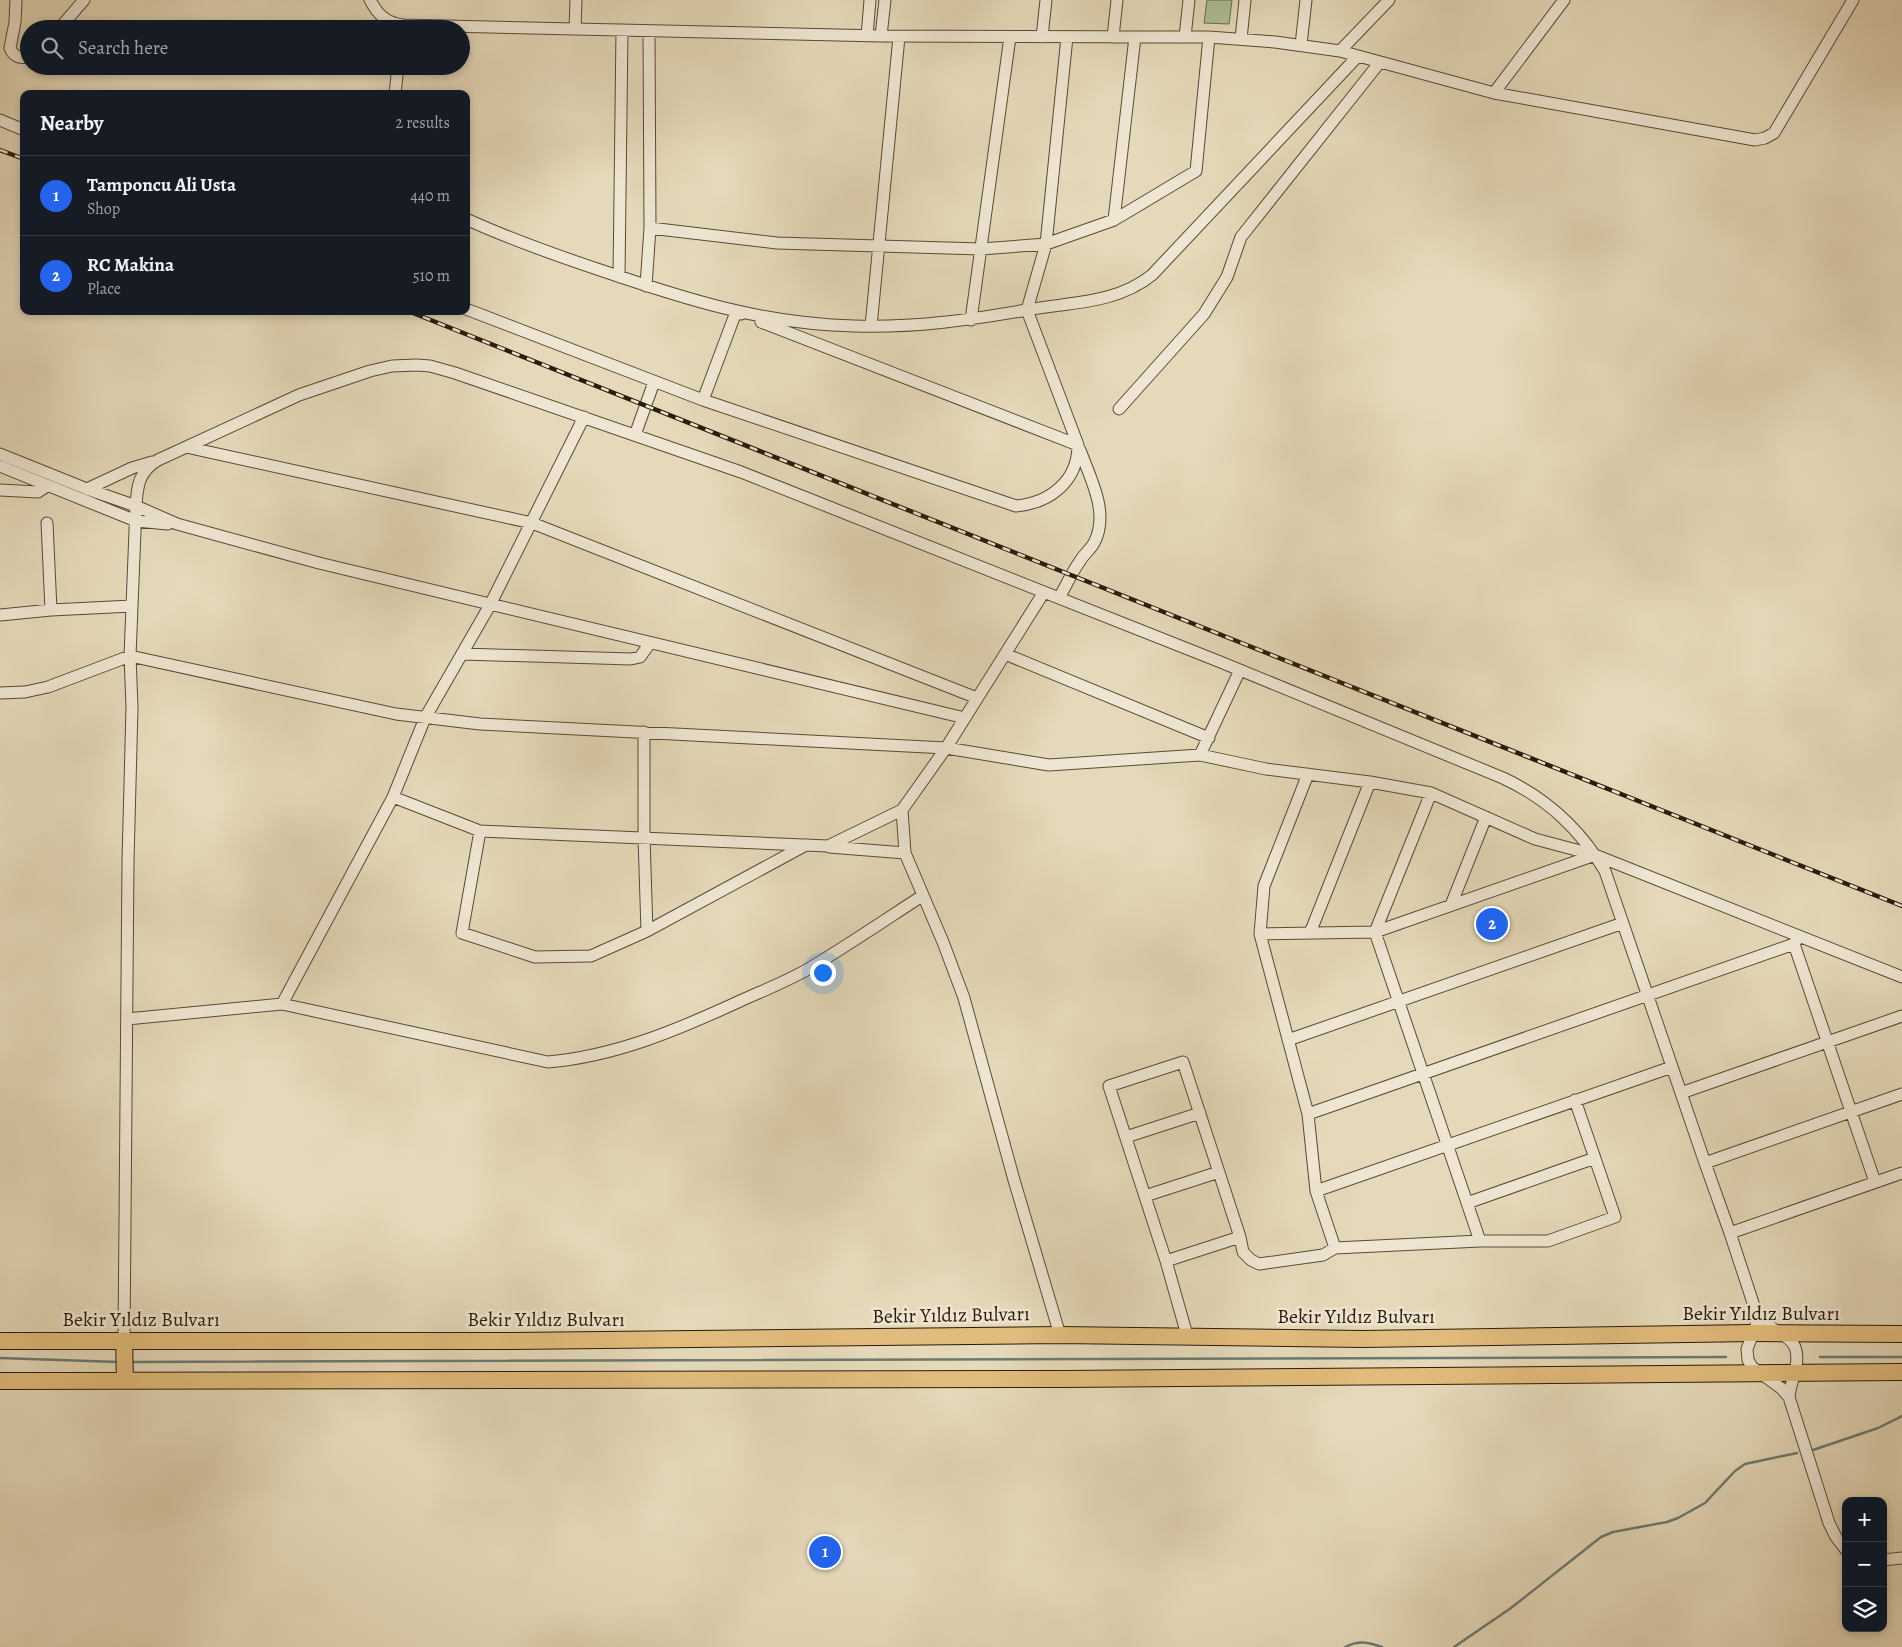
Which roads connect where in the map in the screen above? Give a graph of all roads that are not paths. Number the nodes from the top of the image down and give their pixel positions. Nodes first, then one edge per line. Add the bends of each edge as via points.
1 (16, 0) edge
2 (84, 0) edge
3 (370, 0) edge
4 (576, 0) edge
5 (870, 0) edge
6 (885, 0) edge
7 (1046, 0) edge
8 (1117, 0) edge
9 (1189, 0) edge
10 (1245, 0) edge
11 (1306, 0) edge
12 (1389, 0) edge
13 (1564, 0) edge
14 (1853, 0) edge
15 (67, 20) edge
16 (386, 20) edge
17 (470, 28) edge
18 (575, 29) junction
19 (622, 30) junction
20 (649, 31) junction
21 (866, 36) junction
22 (881, 36) junction
23 (899, 36) junction
24 (1010, 37) junction
25 (1042, 37) junction
26 (1067, 37) junction
27 (1113, 37) junction
28 (1135, 37) junction
29 (1185, 37) junction
30 (1209, 37) junction
31 (1240, 39) junction
32 (1301, 45) junction
33 (1340, 51) junction
34 (1358, 56) junction
35 (20, 57) edge
36 (1380, 62) junction
37 (397, 75) edge
38 (395, 90) edge
39 (1494, 93) junction
40 (0, 120) edge
41 (20, 128) edge
42 (1114, 220) junction
43 (470, 222) edge
44 (650, 228) junction
45 (1046, 244) junction
46 (879, 246) junction
47 (981, 249) junction
48 (618, 276) junction
49 (646, 286) junction
50 (1027, 310) junction
51 (470, 311) edge
52 (736, 312) junction
53 (971, 320) junction
54 (871, 326) junction
55 (654, 382) junction
56 (703, 400) junction
57 (1119, 409) dead end
58 (584, 418) junction
59 (635, 435) junction
60 (1078, 446) junction
61 (186, 447) junction
62 (0, 454) edge
63 (158, 460) junction
64 (0, 466) edge
65 (47, 486) junction
66 (87, 489) junction
67 (0, 490) edge
68 (136, 506) junction
69 (136, 521) junction
70 (47, 523) dead end
71 (532, 523) junction
72 (177, 524) junction
73 (1044, 592) junction
74 (1059, 598) junction
75 (490, 605) junction
76 (132, 606) junction
77 (51, 610) junction
78 (0, 615) edge
79 (650, 643) junction
80 (462, 654) junction
81 (1005, 654) junction
82 (130, 656) junction
83 (1240, 670) junction
84 (0, 693) edge
85 (977, 698) junction
86 (426, 718) junction
87 (965, 718) junction
88 (644, 732) junction
89 (1208, 738) junction
90 (946, 748) junction
91 (1200, 755) junction
92 (1308, 774) junction
93 (1370, 782) junction
94 (1431, 793) junction
95 (392, 797) junction
96 (902, 810) junction
97 (1486, 817) junction
98 (480, 830) junction
99 (644, 838) junction
100 (806, 845) junction
101 (828, 846) junction
102 (905, 853) junction
103 (1596, 855) junction
104 (922, 896) junction
105 (1451, 905) junction
106 (1623, 923) junction
107 (647, 931) junction
108 (1375, 932) junction
109 (1310, 933) junction
110 (1260, 934) junction
111 (1797, 940) junction
112 (1902, 977) edge
113 (1648, 996) junction
114 (1399, 1001) junction
115 (282, 1004) junction
116 (1902, 1016) edge
117 (127, 1019) junction
118 (1288, 1040) junction
119 (1828, 1042) junction
120 (1672, 1067) junction
121 (1424, 1074) junction
122 (1681, 1093) junction
123 (1902, 1094) edge
124 (1575, 1100) junction
125 (1851, 1112) junction
126 (1200, 1113) junction
127 (1308, 1114) junction
128 (1126, 1137) junction
129 (1448, 1145) junction
130 (1595, 1158) junction
131 (1705, 1163) junction
132 (1219, 1172) junction
133 (1902, 1173) edge
134 (1876, 1182) junction
135 (1316, 1191) junction
136 (1145, 1196) junction
137 (1467, 1203) junction
138 (1730, 1232) junction
139 (1240, 1236) junction
140 (1480, 1241) junction
141 (1335, 1248) junction
142 (1166, 1261) junction
143 (1757, 1315) junction
144 (1753, 1334) junction
145 (1784, 1334) junction
146 (1902, 1334) edge
147 (1060, 1335) junction
148 (1187, 1335) junction
149 (0, 1341) edge
150 (125, 1361) junction
151 (1902, 1372) edge
152 (1794, 1373) junction
153 (1760, 1374) junction
154 (0, 1381) edge
155 (1789, 1397) junction
156 (1842, 1545) edge
157 (1902, 1558) edge
158 (1887, 1560) edge

1 - 35 street via 10,48
2 - 15 street
3 - 16 street via 373,8
4 - 18 street
5 - 21 street
6 - 22 street
7 - 25 street
8 - 27 street
9 - 29 street
10 - 31 street
11 - 32 street
12 - 33 street
13 - 39 street
14 - 39 street via 1774,133 1760,139
17 - 18 street
18 - 19 street
19 - 20 street
19 - 48 street
20 - 21 street
20 - 44 street
21 - 22 street
22 - 23 street
23 - 24 street
23 - 46 street
24 - 25 street
24 - 47 street
25 - 26 street
26 - 27 street
26 - 45 street
27 - 28 street
28 - 29 street
28 - 42 street
29 - 30 street
30 - 31 street
30 - 42 street via 1196,171
31 - 32 street
32 - 33 street
33 - 34 street
34 - 36 street
34 - 50 street via 1145,281 1110,297
36 - 39 street
36 - 57 street via 1241,237 1227,277 1204,314
37 - 38 street
40 - 41 street
42 - 45 street
43 - 48 street
44 - 46 street via 777,243
44 - 49 street
45 - 47 street
45 - 50 street
46 - 47 street
46 - 54 street
47 - 53 street
48 - 49 street
49 - 52 street
50 - 53 street
50 - 60 street
51 - 55 street
52 - 54 street via 794,322
52 - 56 street
52 - 60 street
53 - 54 street
55 - 56 street
55 - 59 street
56 - 60 street via 1016,506 1039,501 1060,488 1074,469
58 - 59 street
58 - 61 street via 442,369 404,365 370,370 299,395
58 - 71 street
59 - 73 street via 741,472
60 - 74 street via 1097,499 1100,524 1094,543
61 - 63 street
61 - 71 street
62 - 66 street
63 - 66 street
63 - 68 street via 140,477
64 - 65 street
65 - 67 street via 38,492
65 - 69 street
66 - 68 street
68 - 69 street
68 - 72 street
69 - 72 street
69 - 76 street
70 - 77 street
71 - 75 street
71 - 85 street
72 - 75 street
73 - 74 street
73 - 81 street
74 - 83 street
75 - 79 street
75 - 80 street
76 - 77 street
76 - 82 street
77 - 78 street
79 - 80 street via 640,656 631,659
79 - 87 street
80 - 86 street
81 - 85 street
81 - 89 street
82 - 84 street via 48,687
82 - 86 street
82 - 117 street
83 - 89 street
83 - 103 street via 1518,785 1558,812
85 - 87 street
86 - 88 street via 480,724
86 - 95 street
87 - 90 street
88 - 90 street
88 - 99 street
89 - 91 street
90 - 91 street via 1049,765
90 - 96 street
91 - 92 street
92 - 93 street
92 - 110 street via 1264,886
93 - 94 street
93 - 109 street
94 - 97 street
94 - 108 street
95 - 98 street
95 - 115 street
96 - 101 street
96 - 102 street
97 - 103 street via 1535,839
97 - 105 street
98 - 99 street
98 - 107 street via 462,933 535,957 591,956
99 - 100 street
99 - 107 street
100 - 101 street
100 - 107 street
101 - 102 street
102 - 104 street
103 - 105 street
103 - 106 street
103 - 111 street
104 - 115 street via 808,969 764,990 657,1037 578,1059 548,1062
104 - 147 street via 964,998
105 - 108 street
106 - 113 street
106 - 114 street
108 - 109 street
108 - 114 street
109 - 110 street
110 - 118 street
111 - 112 street
111 - 113 street
111 - 119 street
113 - 120 street
113 - 121 street
114 - 118 street
114 - 121 street
115 - 117 street
116 - 119 street
117 - 150 street
118 - 127 street
119 - 122 street
119 - 125 street
120 - 122 street
120 - 124 street
121 - 127 street
121 - 129 street
122 - 131 street
123 - 125 street
124 - 129 street
124 - 130 street
125 - 131 street
125 - 134 street
126 - 128 street
126 - 128 street via 1183,1062 1109,1086
126 - 132 street
127 - 135 street
128 - 136 street
129 - 135 street
129 - 137 street
130 - 137 street
130 - 140 street via 1615,1217 1548,1241
131 - 138 street
132 - 136 street
132 - 139 street
133 - 134 street
134 - 138 street
135 - 141 street
136 - 142 street
137 - 140 street
138 - 143 street
139 - 141 street via 1243,1252 1259,1264 1323,1255
139 - 142 street
140 - 141 street
142 - 148 street
143 - 144 street
143 - 145 street
144 - 145 main road, Bekir Yıldız Bulvarı
144 - 148 main road, Bekir Yıldız Bulvarı via 1363,1339
144 - 153 street via 1747,1350 1748,1360
145 - 146 main road, Bekir Yıldız Bulvarı
145 - 152 street via 1796,1349
147 - 148 main road, Bekir Yıldız Bulvarı
147 - 150 main road, Bekir Yıldız Bulvarı via 511,1342
149 - 150 main road, Bekir Yıldız Bulvarı
150 - 153 main road, Bekir Yıldız Bulvarı via 1062,1379
150 - 154 main road, Bekir Yıldız Bulvarı
151 - 152 main road, Bekir Yıldız Bulvarı
152 - 153 main road, Bekir Yıldız Bulvarı
152 - 155 street
153 - 155 street
155 - 156 street via 1829,1523
157 - 158 street

